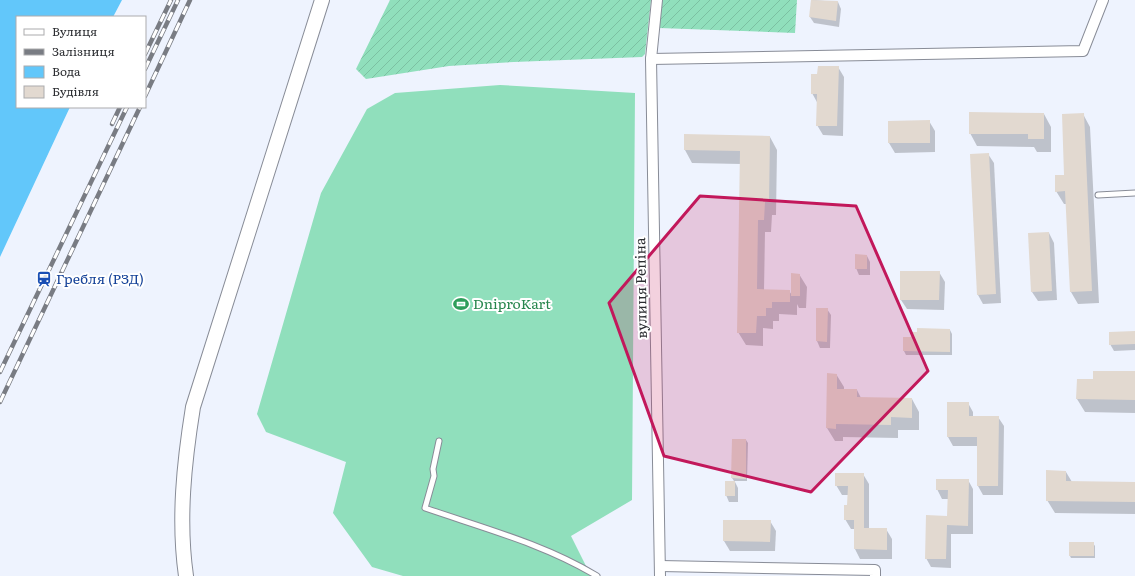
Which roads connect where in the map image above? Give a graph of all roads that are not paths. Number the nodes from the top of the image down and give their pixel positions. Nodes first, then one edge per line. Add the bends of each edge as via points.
1 (322, 0) edge
2 (657, 0) edge
3 (1103, 0) edge
4 (651, 59) junction
5 (1135, 192) edge
6 (1098, 195) dead end
7 (439, 441) dead end
8 (660, 571) edge
9 (186, 576) edge
10 (597, 576) edge
11 (875, 576) edge

1 - 9 main road via 193,407 182,495 182,553
2 - 4 street, вулиця Репіна
3 - 4 street via 1083,51
4 - 8 street, вулиця Репіна
5 - 6 lane
7 - 10 lane via 434,476 425,508 520,540
8 - 11 street via 875,570

